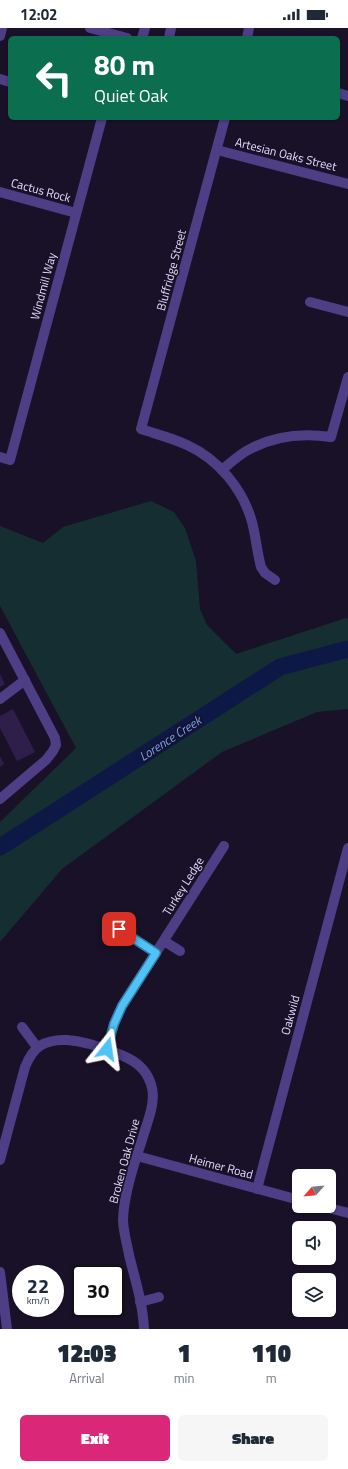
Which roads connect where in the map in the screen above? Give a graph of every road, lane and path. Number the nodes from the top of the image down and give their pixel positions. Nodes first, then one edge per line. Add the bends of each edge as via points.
1 (2, 28) edge
2 (90, 28) edge
3 (0, 36) edge
4 (120, 36) edge
5 (101, 120) edge
6 (224, 120) edge
7 (217, 150) junction
8 (348, 184) edge
9 (0, 192) edge
10 (76, 213) junction
11 (310, 302) dead end
12 (348, 312) edge
13 (348, 377) edge
14 (0, 457) edge
15 (222, 470) junction
16 (275, 580) dead end
17 (0, 633) edge
18 (25, 680) junction
19 (0, 699) edge
20 (0, 798) edge
21 (224, 846) dead end
22 (348, 848) edge
23 (119, 929) dead end
24 (164, 940) junction
25 (180, 951) dead end
26 (156, 953) junction
27 (22, 1027) dead end
28 (37, 1047) junction
29 (107, 1049) junction
30 (2, 1144) edge
31 (137, 1156) junction
32 (0, 1160) edge
33 (258, 1189) junction
34 (292, 1198) edge
35 (336, 1210) edge
36 (348, 1213) edge
37 (0, 1272) edge
38 (159, 1297) dead end
39 (140, 1302) junction
40 (7, 1329) edge
41 (144, 1329) edge

1 - 3 street
2 - 4 street
5 - 10 street, Windmill Way
6 - 7 street, Bluffridge Street
7 - 8 street, Artesian Oaks Street
7 - 15 street, Bluffridge Street via 140,429 189,446
9 - 10 street, Cactus Rock
10 - 14 street, Windmill Way via 10,460
11 - 12 street
13 - 15 street via 331,437 308,434 272,440 252,448
15 - 16 street via 236,488 252,522 261,567
17 - 18 street
18 - 19 street
18 - 20 street via 55,738 56,745 46,760
21 - 24 street, Turkey Ledge
22 - 33 street, Oakwild
23 - 26 street
24 - 25 street
24 - 26 street, Turkey Ledge
26 - 29 street, Turkey Ledge via 122,1006
27 - 28 street
28 - 29 street, Broken Oak Drive via 58,1040 76,1040
28 - 30 street via 28,1058
29 - 31 street, Broken Oak Drive via 136,1062 151,1084 153,1098
30 - 32 street
31 - 33 street, Heimer Road
31 - 39 street, Broken Oak Drive via 124,1206 123,1227
33 - 34 street, Heimer Road
35 - 36 street
37 - 40 street
38 - 39 street
39 - 41 street, Broken Oak Drive

